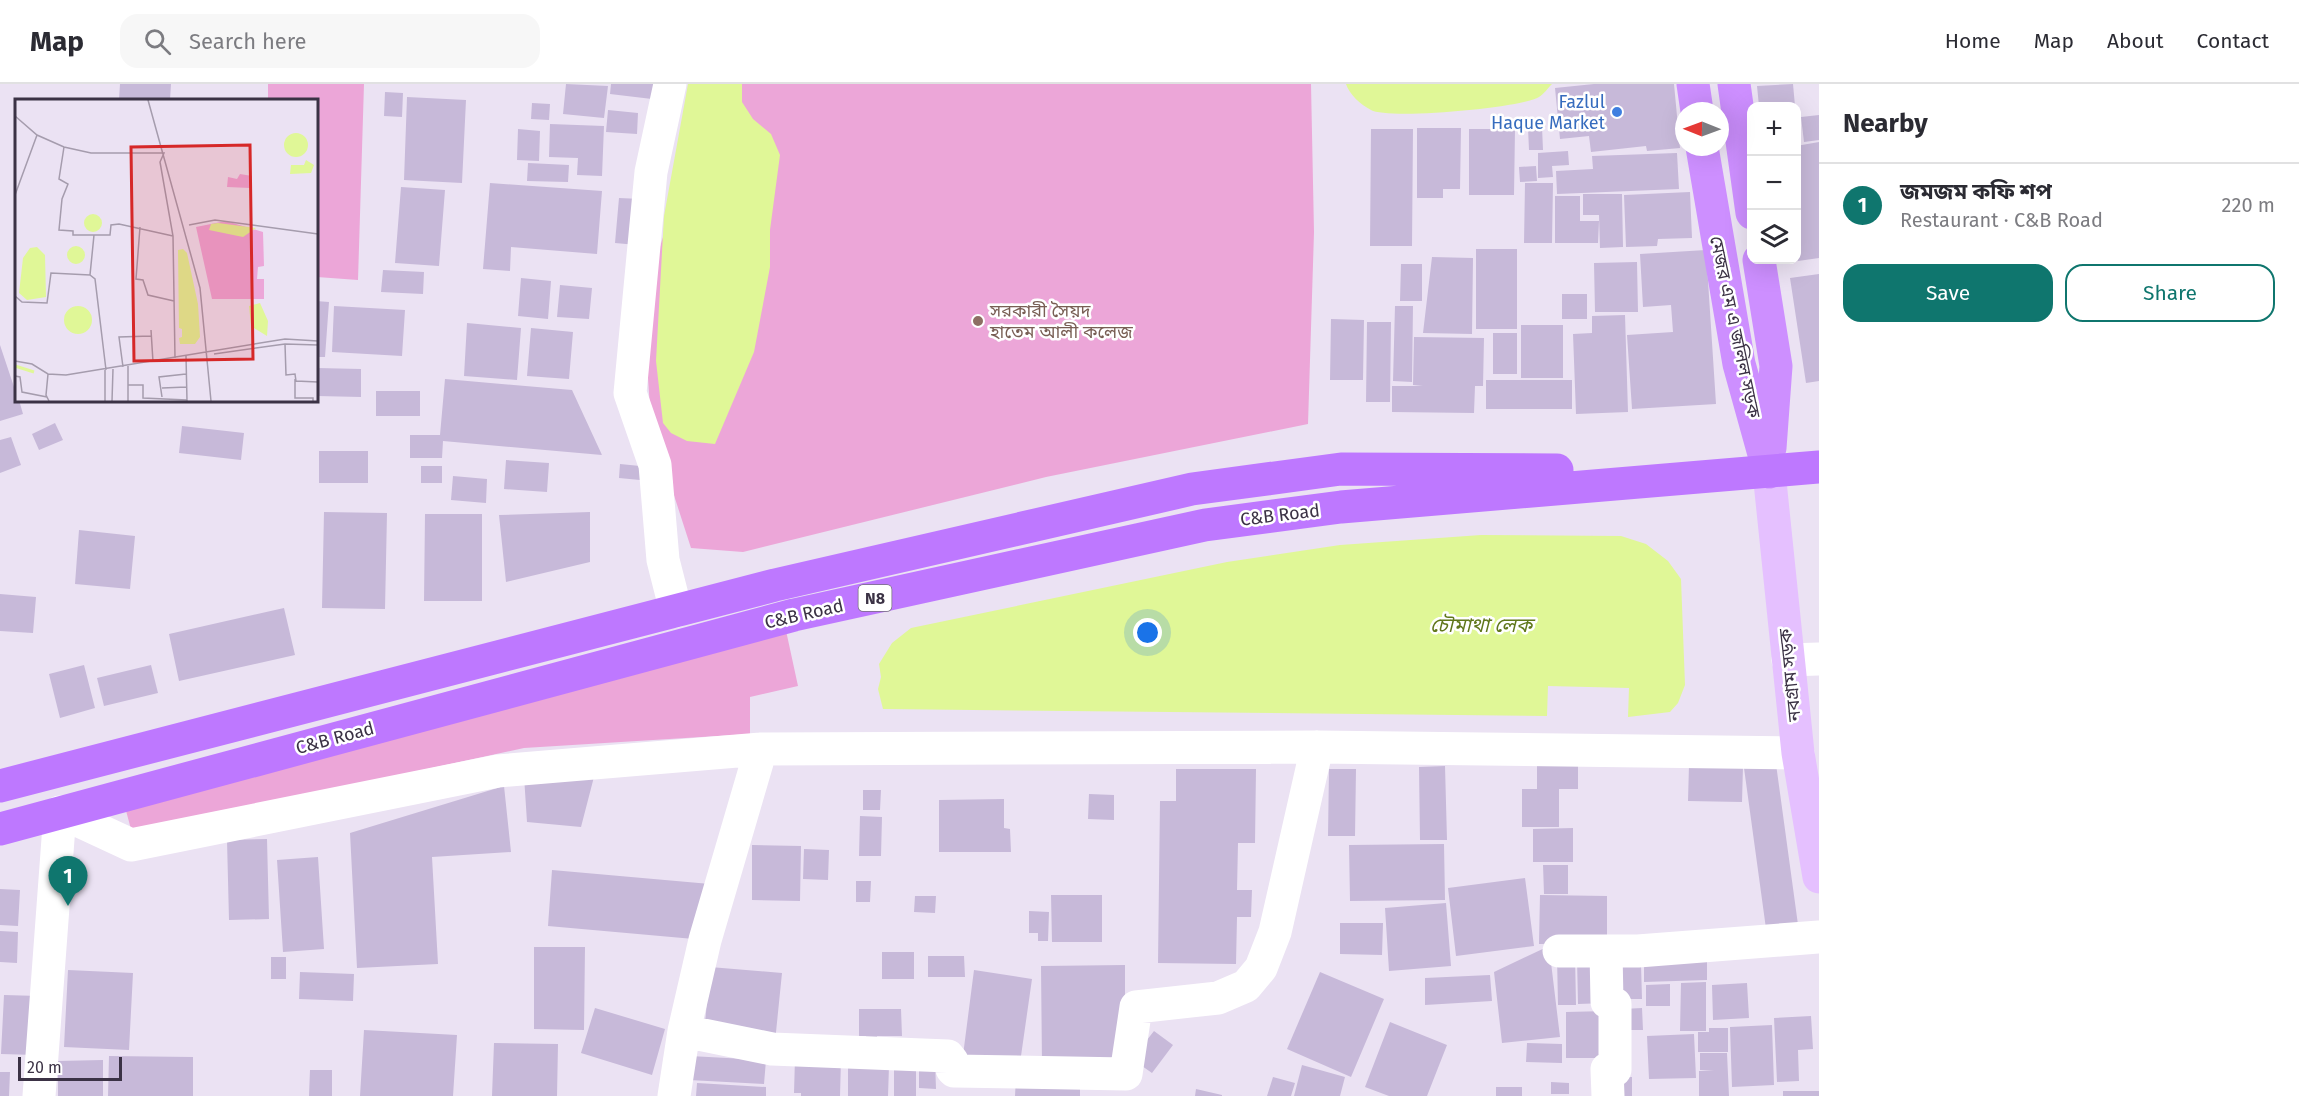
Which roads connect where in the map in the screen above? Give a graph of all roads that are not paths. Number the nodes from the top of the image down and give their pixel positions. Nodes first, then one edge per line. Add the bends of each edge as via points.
1 (670, 84) edge
2 (1692, 84) edge
3 (1734, 84) edge
4 (1695, 102) edge
5 (1704, 156) edge
6 (1752, 210) edge
7 (1760, 264) edge
8 (1819, 467) edge
9 (1769, 472) junction
10 (676, 611) junction
11 (1803, 659) edge
12 (1317, 747) junction
13 (761, 749) junction
14 (1798, 753) junction
15 (0, 786) edge
16 (60, 812) junction
17 (0, 829) edge
18 (1819, 877) edge
19 (1819, 937) edge
20 (1558, 951) dead end
21 (1606, 951) junction
22 (684, 1031) junction
23 (39, 1096) edge
24 (674, 1096) edge
25 (1608, 1096) edge

1 - 10 street via 651,172 630,393 655,465 663,560
2 - 4 main road
3 - 6 main road
5 - 9 main road, মেজর এম এ জলিল সড়ক via 1739,364
7 - 9 main road, মেজর এম এ জলিল সড়ক via 1776,366
8 - 9 highway, C&B Road / N8
9 - 10 highway, C&B Road / N8 via 1341,469 1192,489
9 - 11 main road, নবগ্রাম সড়ক
9 - 16 highway, C&B Road / N8 via 1341,507 1205,525 794,615
10 - 15 highway, C&B Road / N8
11 - 14 main road, নবগ্রাম সড়ক
12 - 13 street
12 - 14 street
12 - 22 street via 1275,932 1261,968 1246,986 1218,998 1136,1007 1126,1074 954,1071 948,1056 772,1049
13 - 16 street via 498,771 131,846
13 - 22 street via 705,940
14 - 18 main road, নবগ্রাম সড়ক
16 - 17 highway, C&B Road / N8
16 - 23 street
19 - 21 street
20 - 21 street
21 - 25 street via 1607,1002 1615,1004 1615,1070 1607,1069
22 - 24 street

